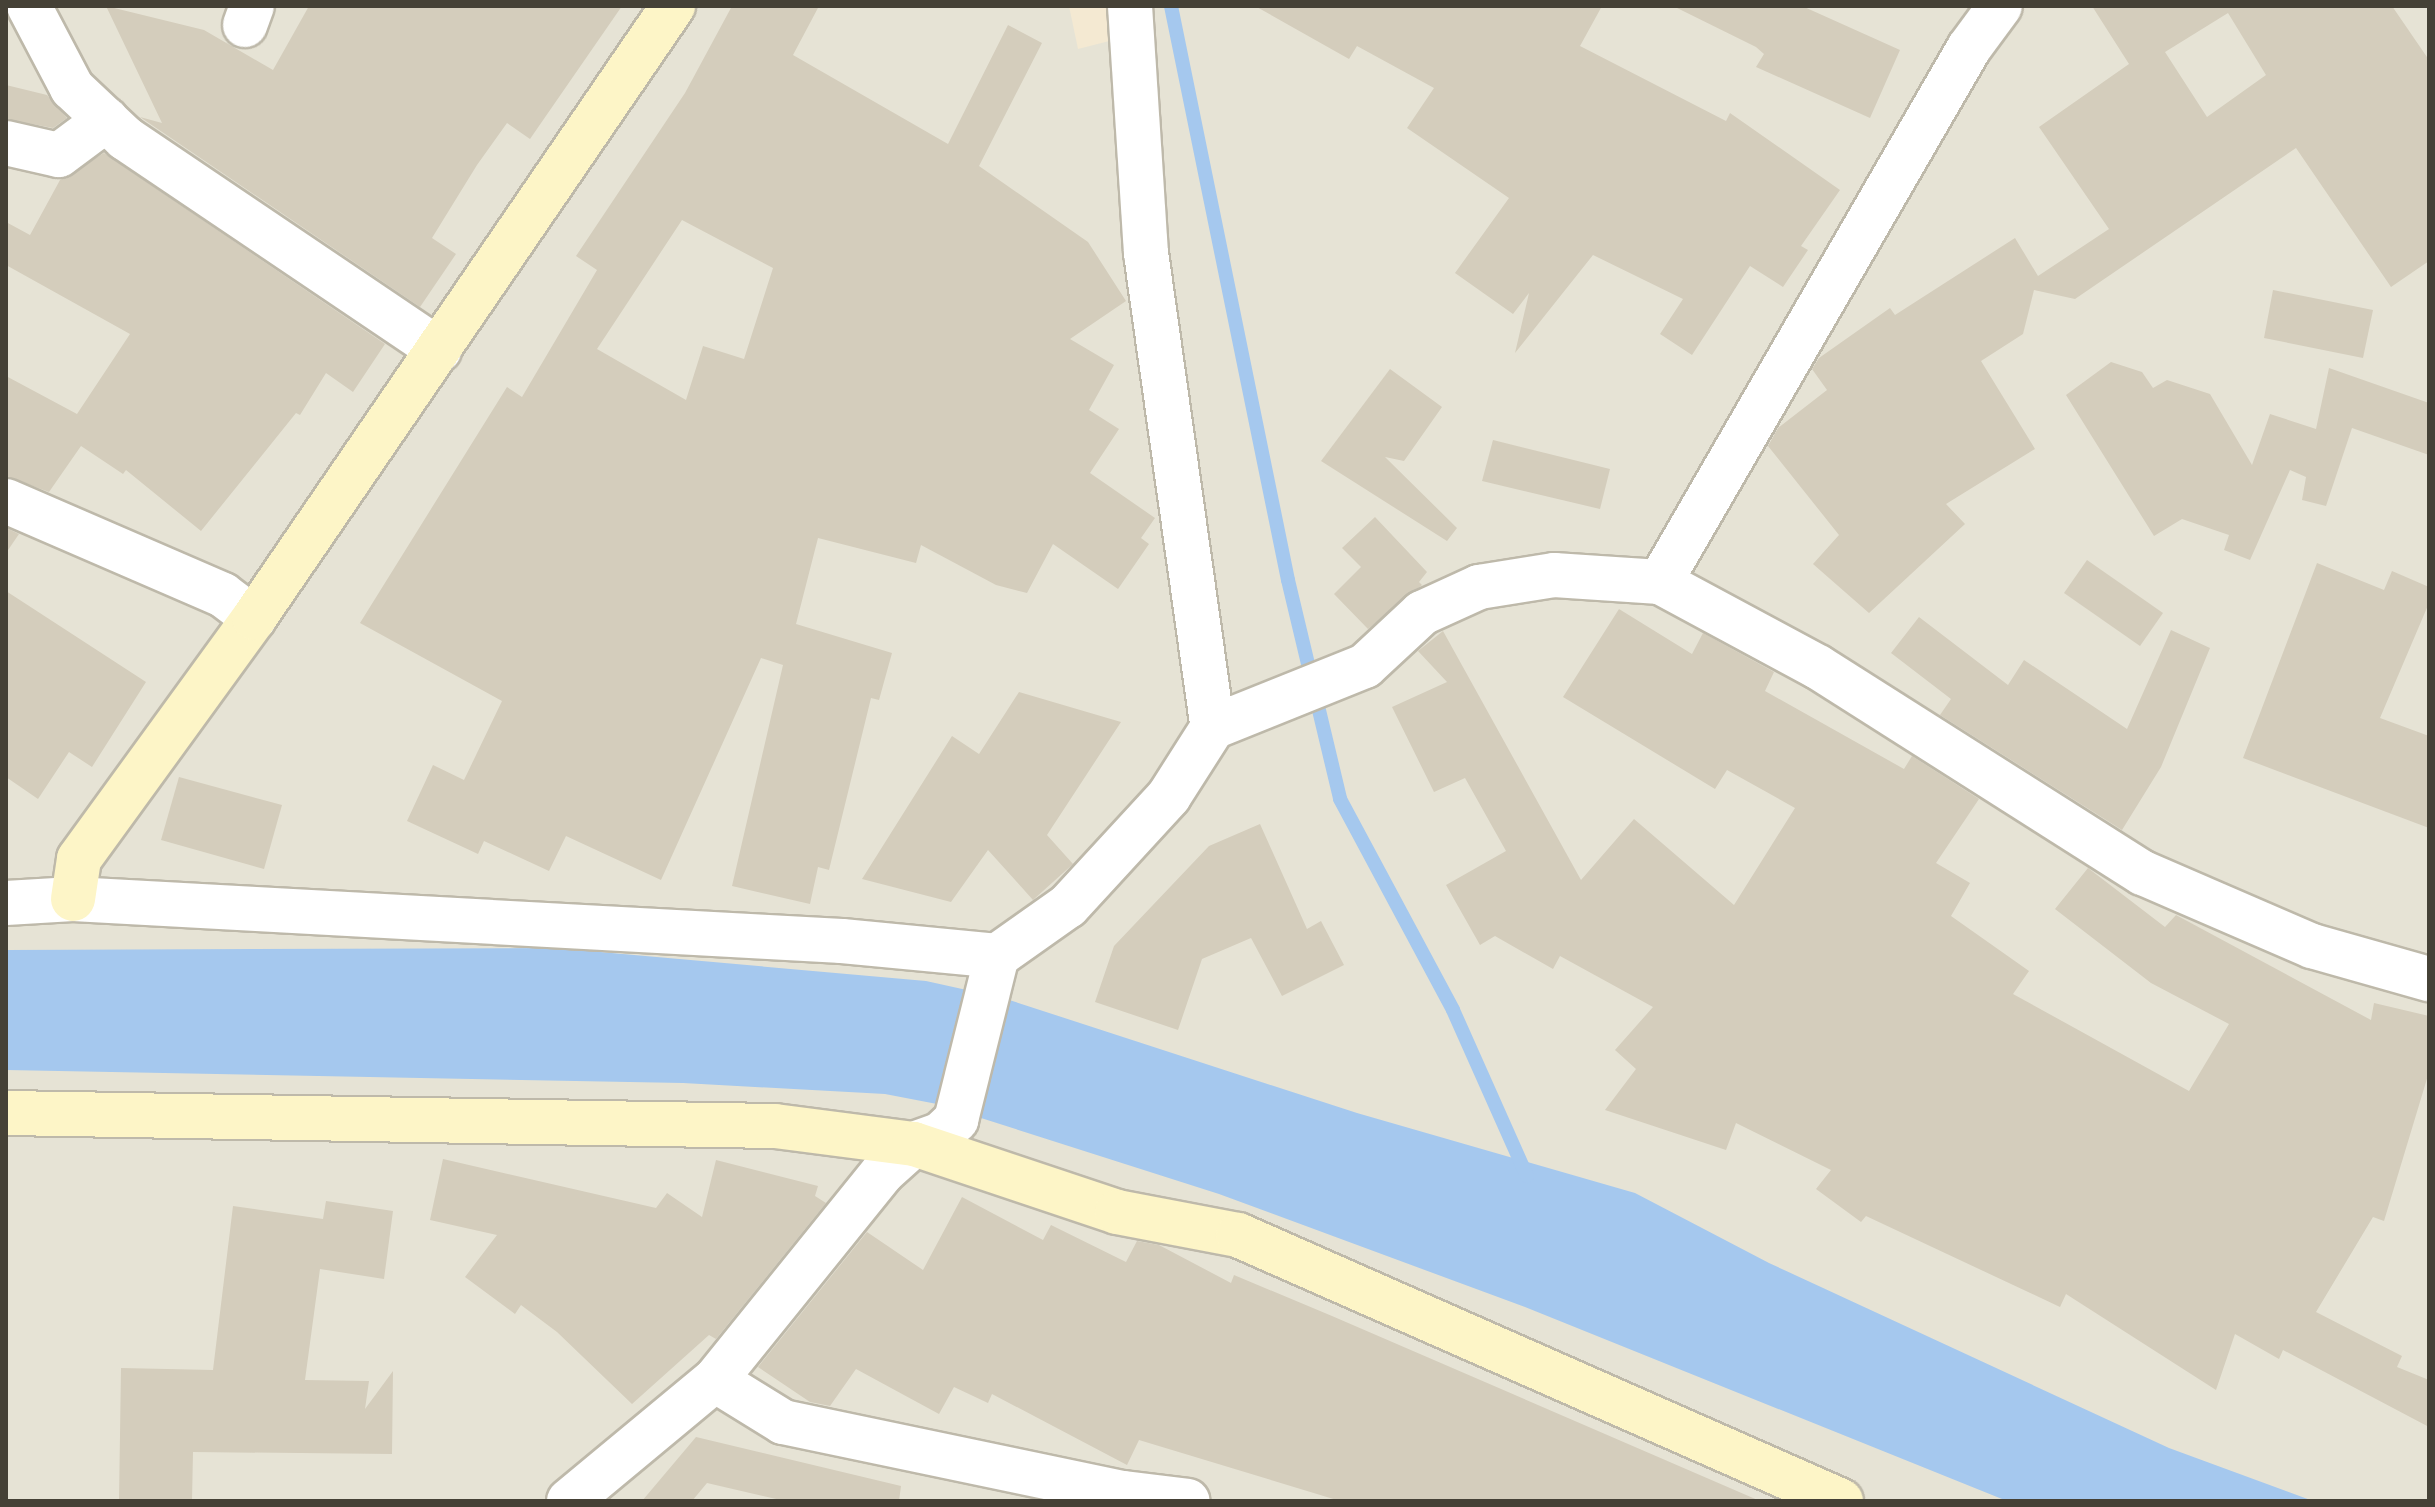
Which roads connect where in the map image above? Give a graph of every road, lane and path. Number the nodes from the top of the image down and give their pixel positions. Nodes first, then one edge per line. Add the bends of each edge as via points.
1 (29, 6) edge
2 (673, 6) edge
3 (1130, 6) edge
4 (2000, 6) edge
5 (106, 120) junction
6 (6, 143) edge
7 (439, 350) junction
8 (6, 501) edge
9 (1660, 582) junction
10 (254, 618) junction
11 (1230, 720) junction
12 (73, 899) junction
13 (6, 903) edge
14 (993, 969) junction
15 (2429, 979) edge
16 (6, 1113) edge
17 (914, 1144) junction
18 (715, 1380) junction
19 (1127, 1497) edge
20 (569, 1501) edge
21 (1188, 1501) edge
22 (1841, 1501) edge

1 - 5 street via 72,88
2 - 7 street
3 - 11 street via 1146,253
4 - 9 street via 1960,62
5 - 6 street via 59,155
5 - 7 street via 125,138
7 - 10 street
8 - 10 street via 223,595
9 - 11 street via 1554,575 1479,587 1422,613 1365,666
9 - 15 street via 1818,667 2143,873 2312,946
10 - 12 street via 79,859
11 - 14 street via 1068,906
12 - 13 street
12 - 14 street via 842,941
14 - 17 street via 956,1120 941,1134
16 - 17 street via 775,1126
17 - 18 street via 883,1172
17 - 22 street via 1117,1212 1238,1235
18 - 19 street via 783,1422
18 - 20 street
19 - 21 street

